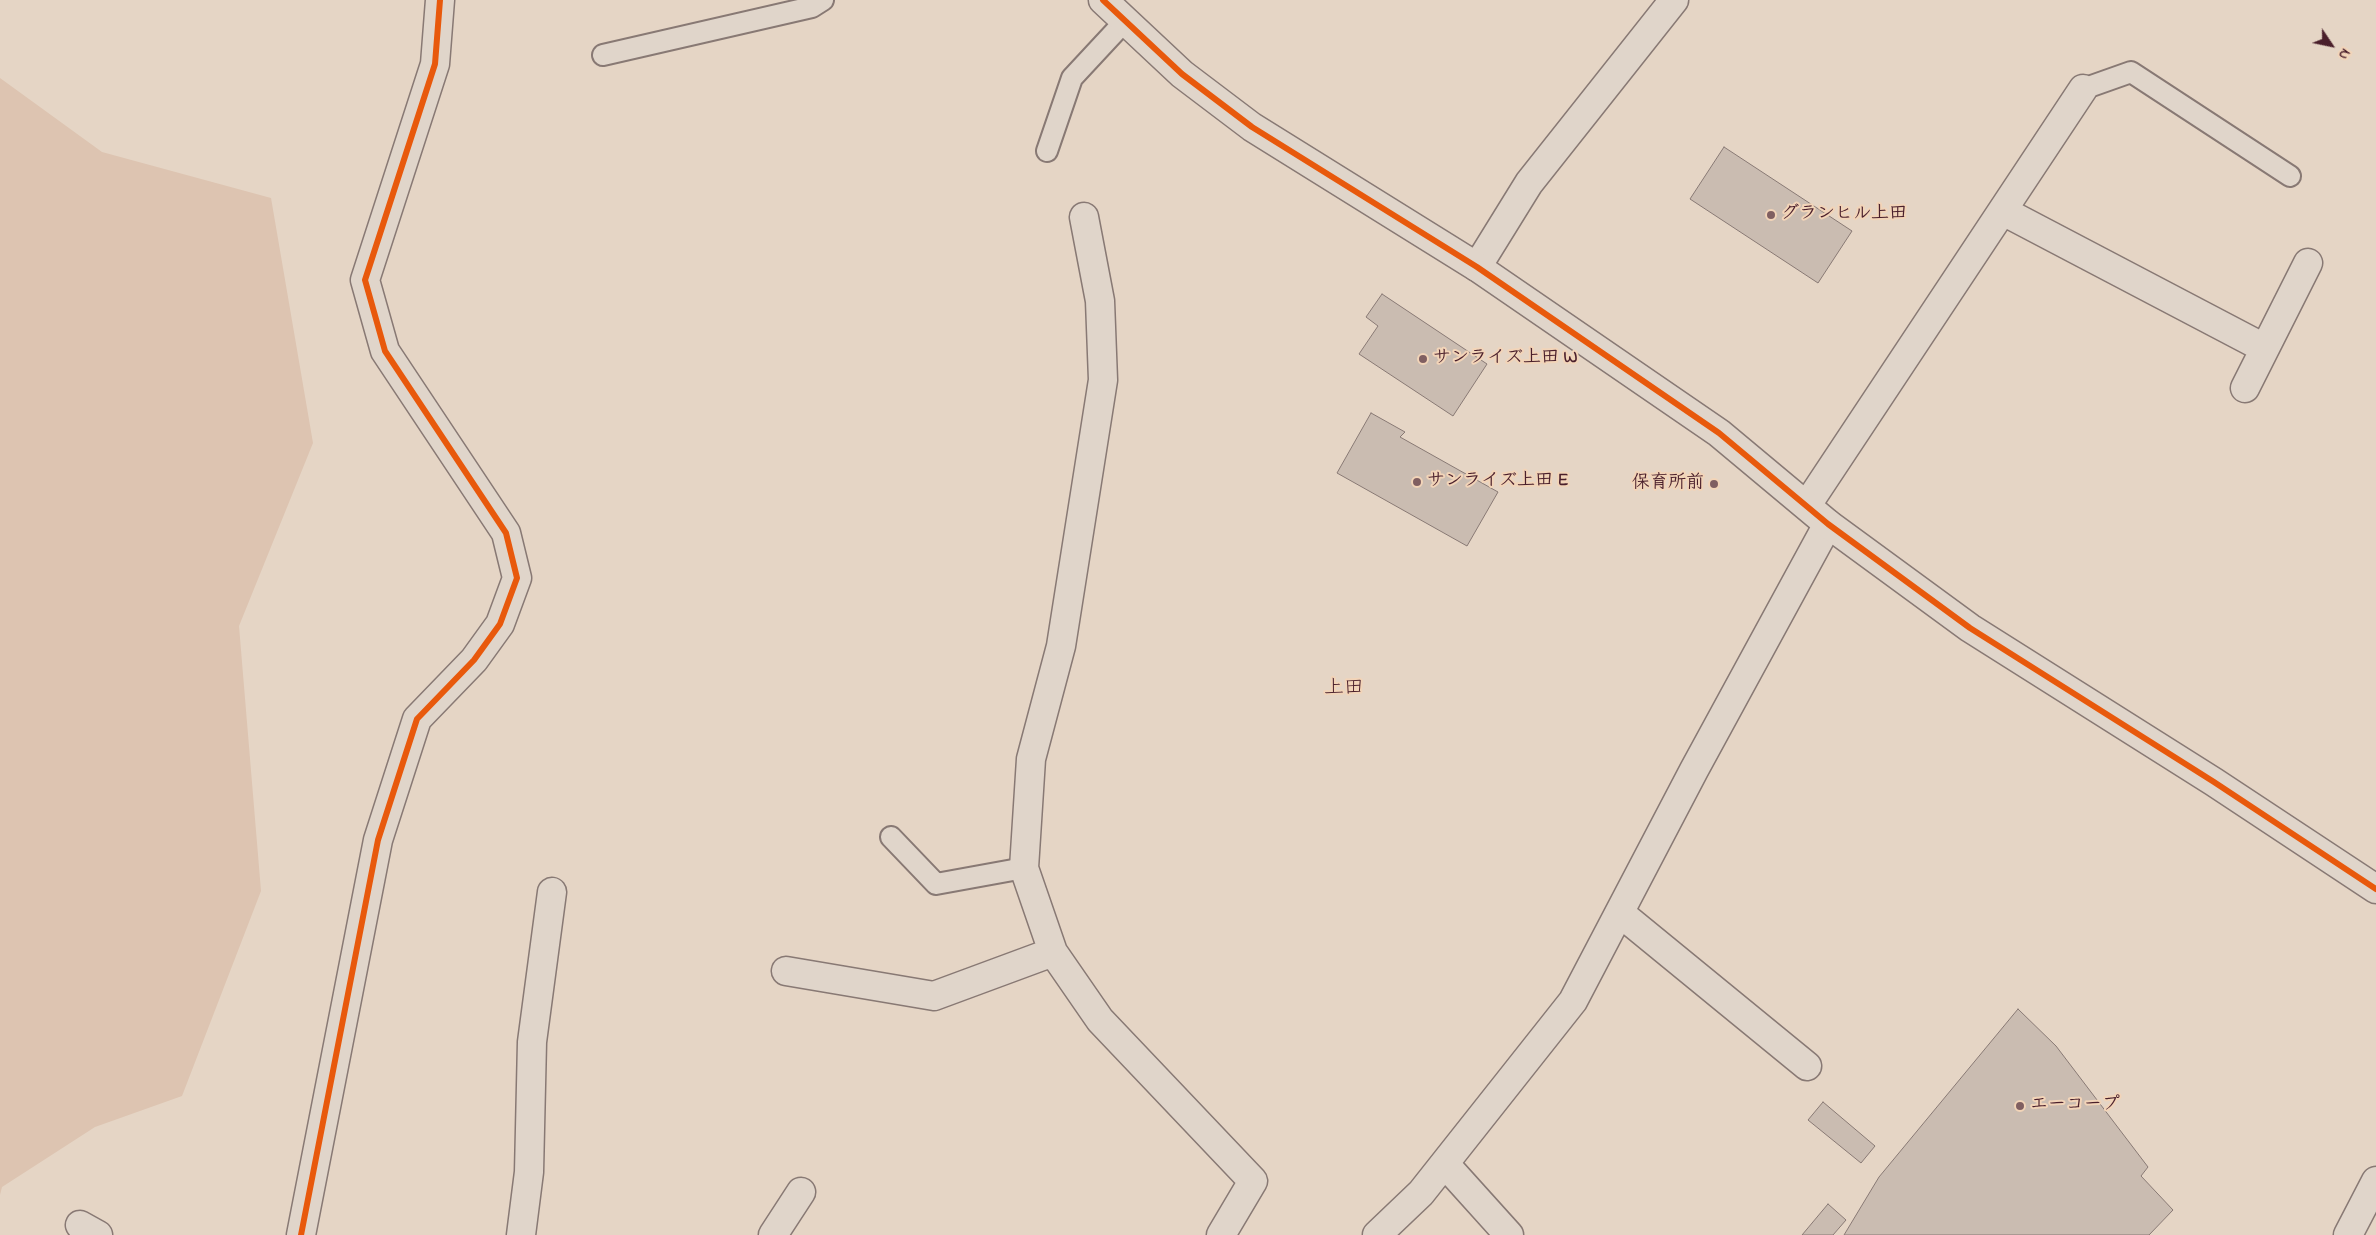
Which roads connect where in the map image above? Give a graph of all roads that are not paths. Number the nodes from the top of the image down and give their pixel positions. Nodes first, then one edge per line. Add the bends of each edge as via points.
1 (440, 0) edge
2 (823, 0) edge
3 (1103, 0) edge
4 (1674, 0) edge
5 (1125, 21) junction
6 (603, 55) dead end
7 (2083, 89) joint
8 (1047, 151) dead end
9 (2290, 176) dead end
10 (2003, 211) junction
11 (1084, 217) dead end
12 (2308, 263) dead end
13 (1477, 266) junction
14 (2264, 348) junction
15 (2245, 388) dead end
16 (1807, 505) junction
17 (1828, 524) junction
18 (891, 837) dead end
19 (1024, 868) junction
20 (2376, 889) edge
21 (552, 892) dead end
22 (1620, 913) junction
23 (1053, 952) junction
24 (786, 971) dead end
25 (1807, 1066) dead end
26 (1445, 1164) junction
27 (2376, 1181) edge
28 (801, 1192) dead end
29 (301, 1235) edge
30 (521, 1235) edge
31 (773, 1235) edge
32 (1221, 1235) edge
33 (1377, 1235) edge
34 (1509, 1235) edge
35 (2348, 1235) edge

1 - 29 street via 436,64 365,280 385,351 506,533 517,578 500,624 474,660 417,719 378,840
2 - 6 lane via 812,7
3 - 5 street
4 - 13 street via 1529,183
5 - 8 lane via 1072,78
5 - 13 street via 1182,74 1252,127
7 - 9 lane via 2131,72
7 - 10 street
10 - 14 street
10 - 16 street
11 - 19 street via 1100,301 1103,380 1061,646 1031,759
12 - 14 street
13 - 16 street via 1719,433
14 - 15 street
16 - 17 street
17 - 20 street via 1970,628
17 - 22 street
18 - 19 lane via 936,884
19 - 23 street
21 - 30 street via 532,1042 529,1172
22 - 25 street
22 - 26 street via 1573,1001
23 - 24 street via 934,996
23 - 32 street via 1100,1020 1253,1181
26 - 33 street via 1421,1193
26 - 34 street
27 - 35 street
28 - 31 street

